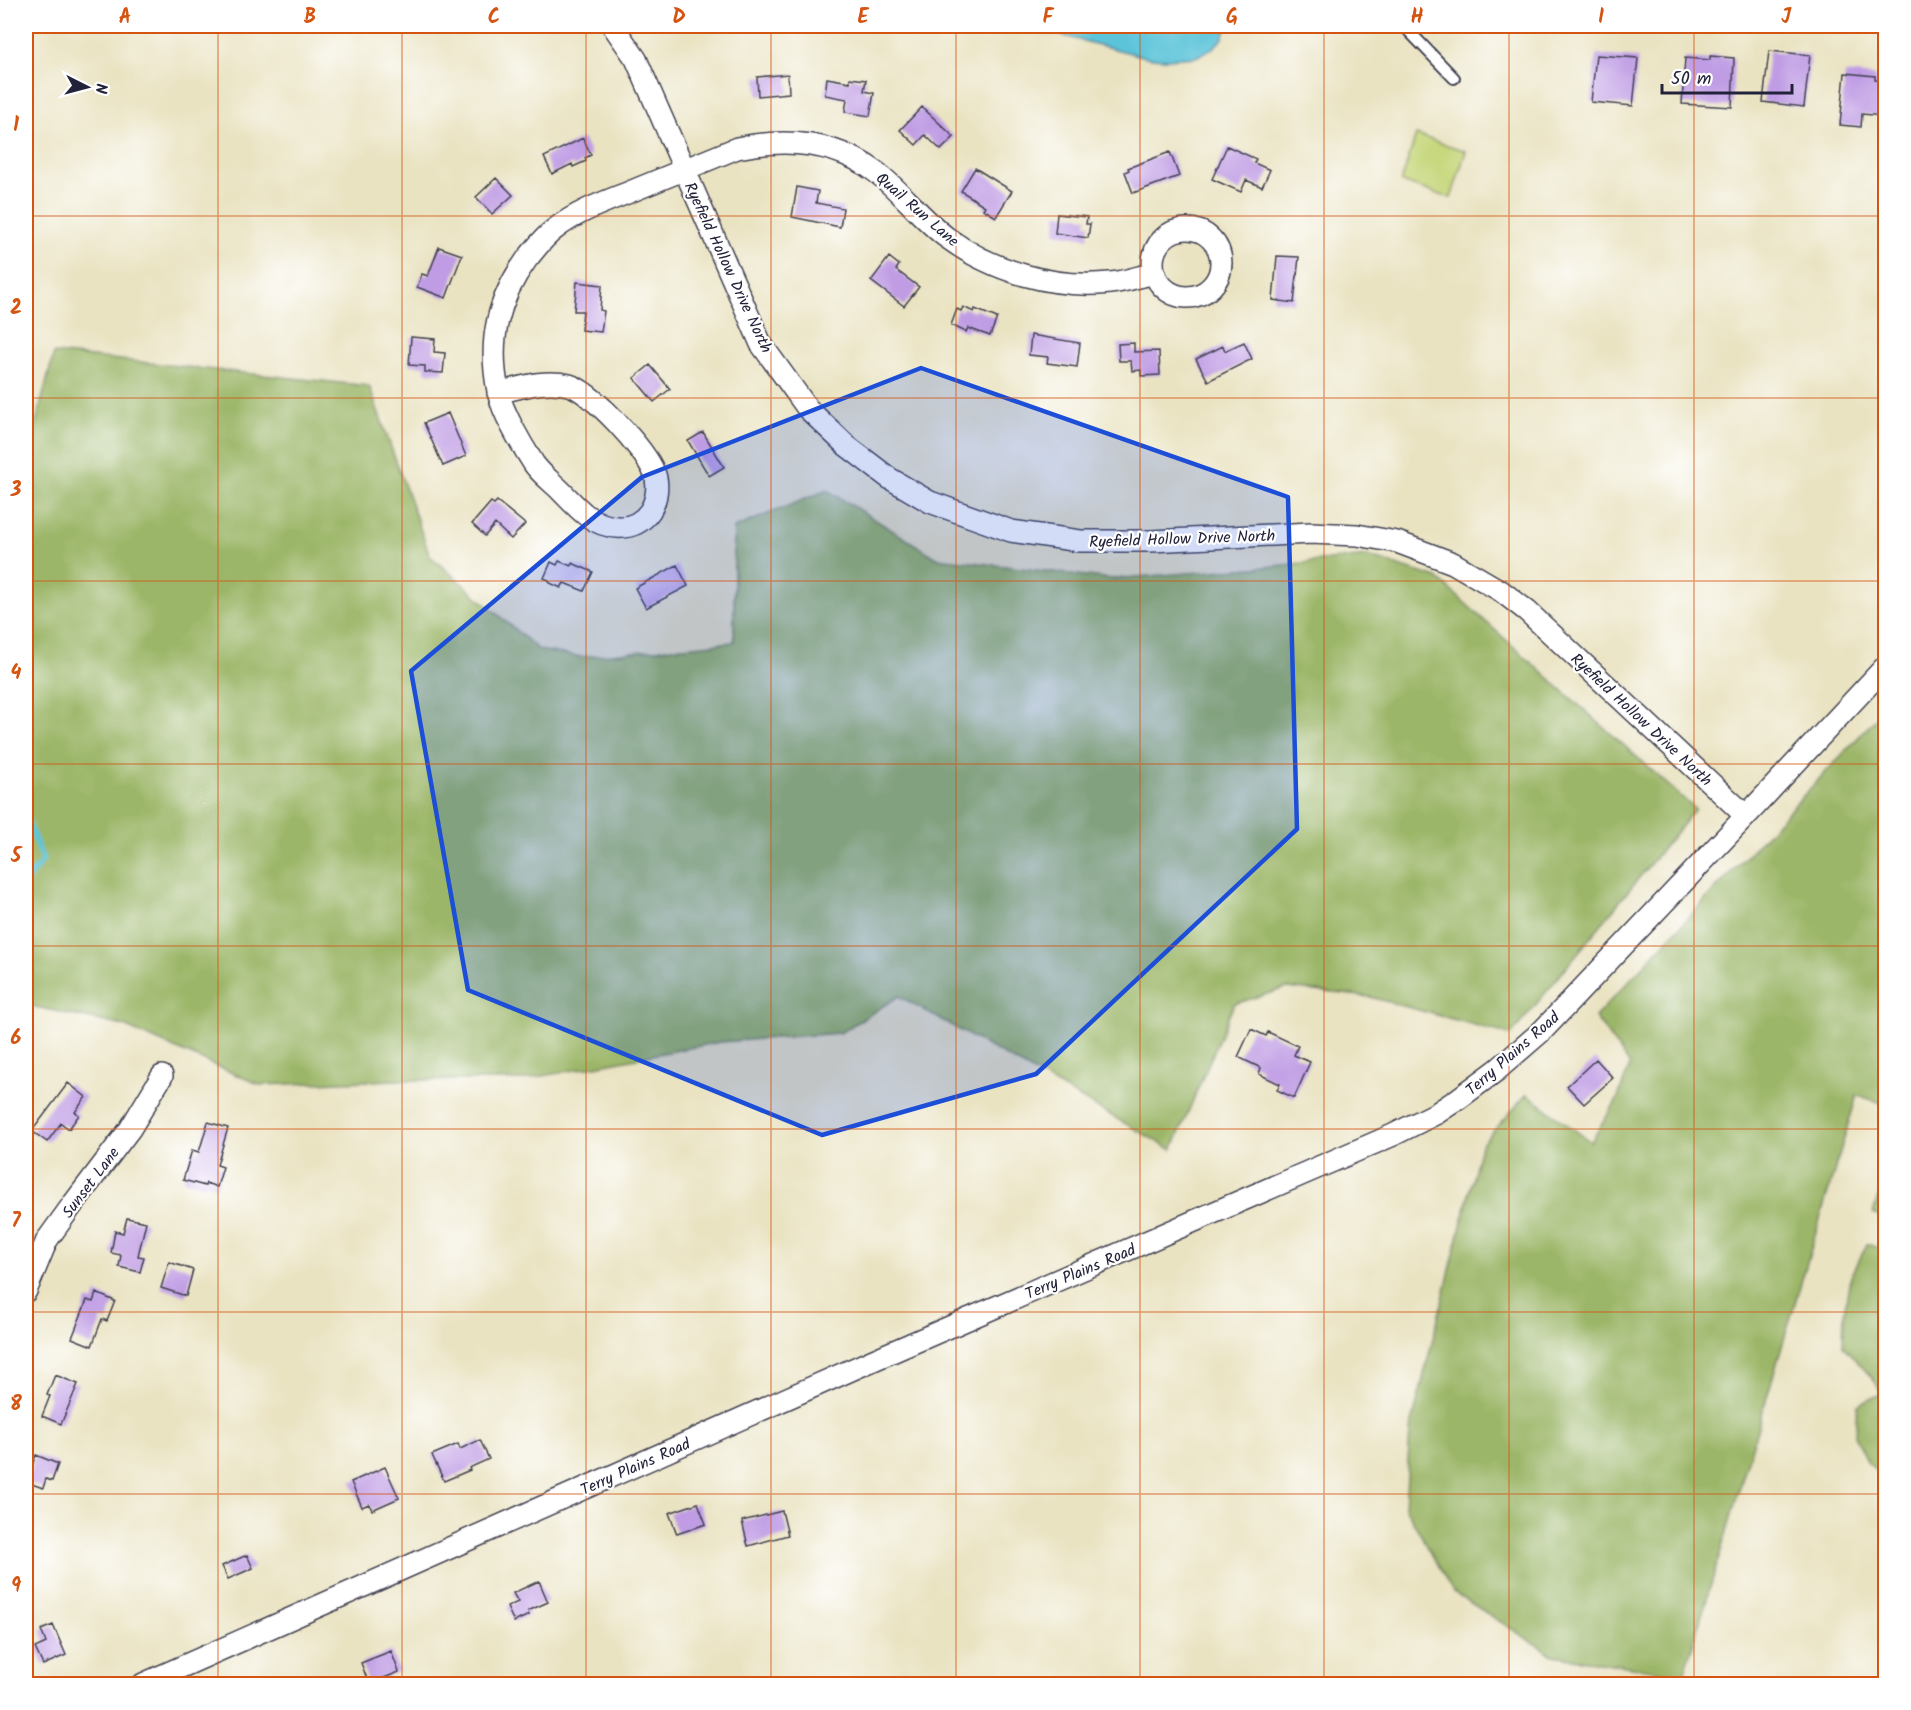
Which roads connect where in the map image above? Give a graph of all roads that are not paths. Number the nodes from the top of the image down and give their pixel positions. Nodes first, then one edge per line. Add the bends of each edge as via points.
1 (613, 26) edge
2 (1404, 26) edge
3 (1455, 78) dead end
4 (684, 170) junction
5 (1155, 273) dead end
6 (498, 393) junction
7 (1886, 666) edge
8 (1746, 816) junction
9 (162, 1076) dead end
10 (26, 1291) edge
11 (143, 1684) edge

1 - 4 street, Ryefield Hollow Drive North via 636,59
2 - 3 lane
4 - 5 street, Quail Run Lane via 737,148 763,143 826,147 850,155 876,172 946,237 1010,271 1048,281 1087,283 1111,283
4 - 6 street, Quail Run Lane via 582,211 537,246 516,274 496,322 494,359
4 - 8 street, Ryefield Hollow Drive North via 761,344 808,409 889,478 930,502 1022,533 1080,541 1357,535 1397,542 1454,563 1527,611
6 - 6 street, Quail Run Lane via 535,466 586,515 604,525 629,527 650,510 657,494 654,472 638,448 588,395 556,383 538,383
7 - 8 street, Terry Plains Road
8 - 11 street, Terry Plains Road via 1544,1030 1437,1113
9 - 10 street, Sunset Lane via 130,1129 47,1240

